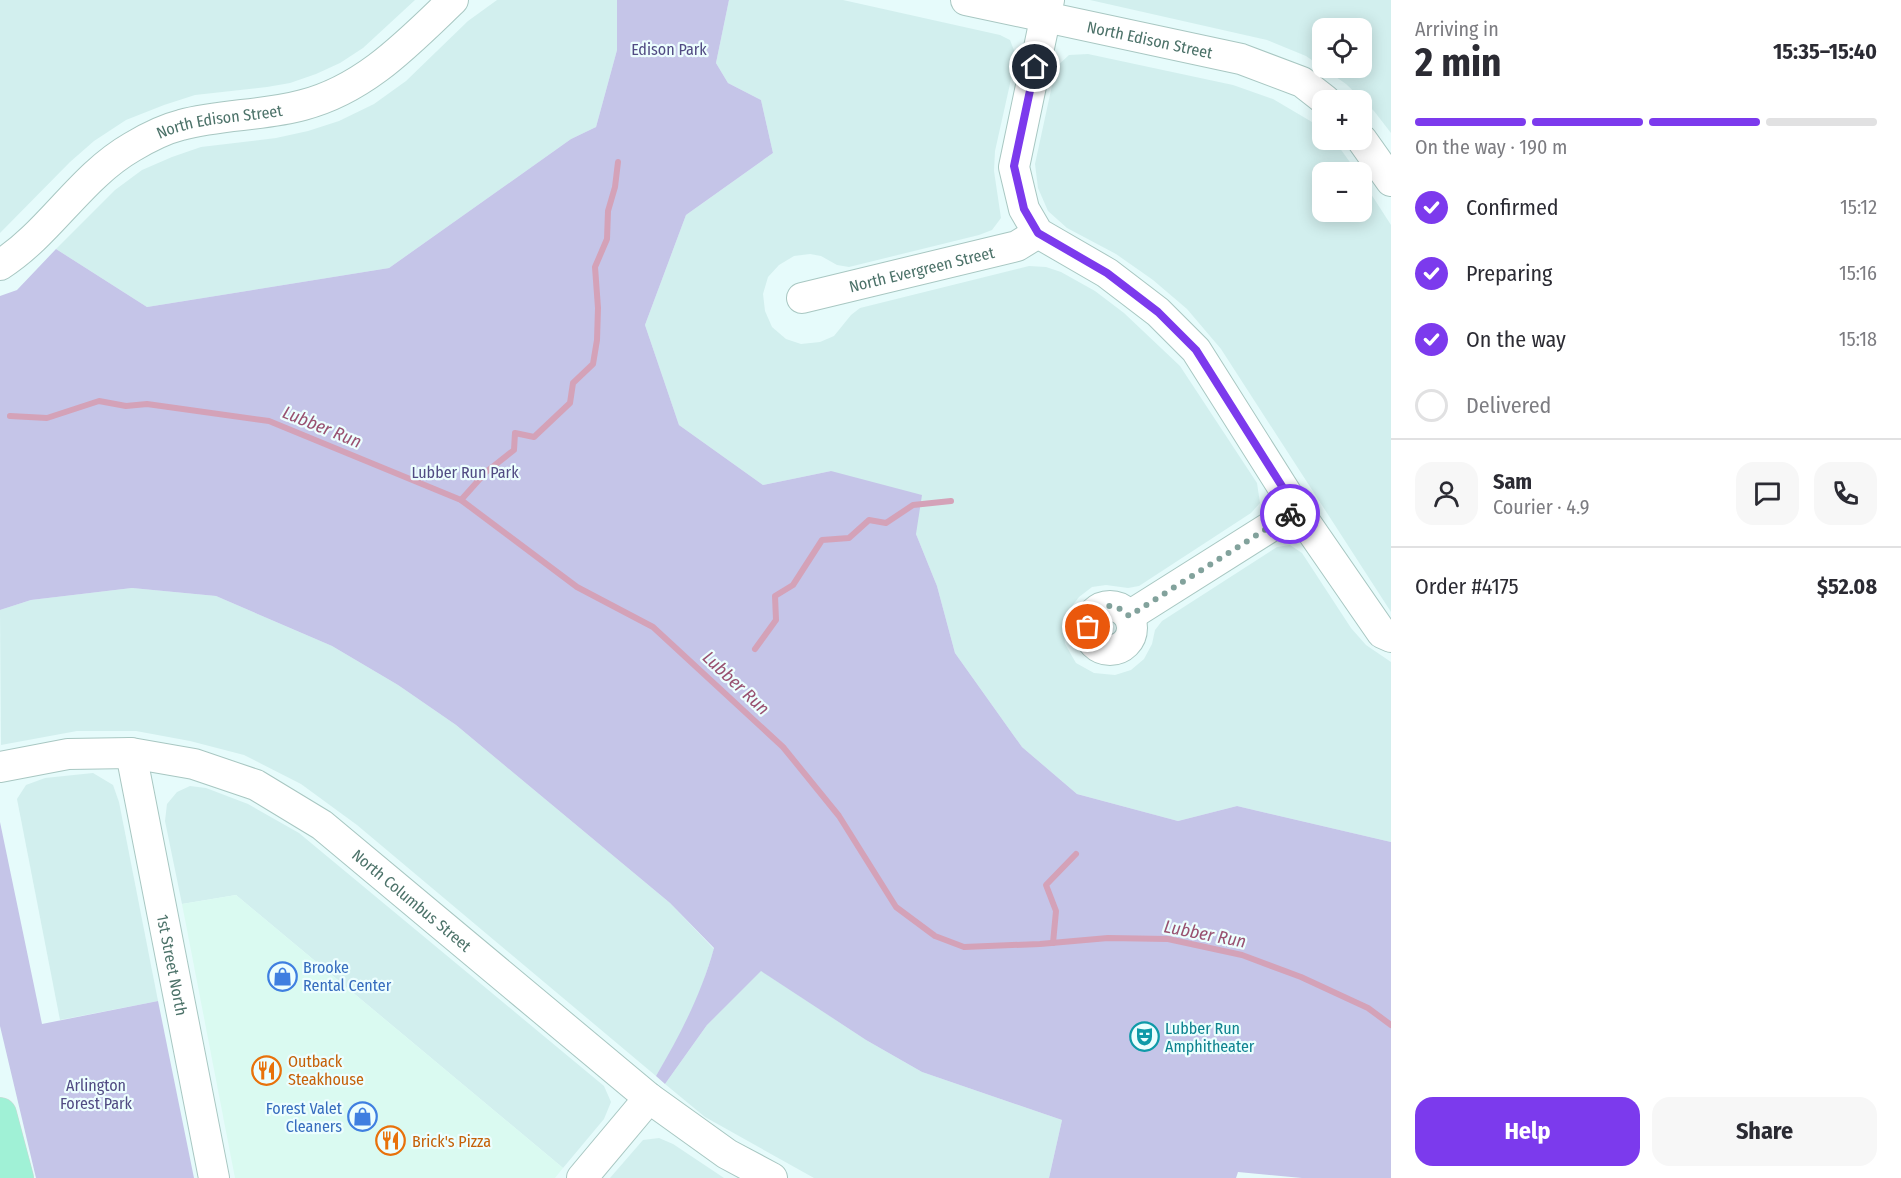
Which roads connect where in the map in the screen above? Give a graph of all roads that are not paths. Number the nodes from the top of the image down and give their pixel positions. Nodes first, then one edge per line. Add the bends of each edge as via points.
1 (453, 0) edge
2 (966, 0) edge
3 (1047, 9) edge
4 (1312, 90) edge
5 (1369, 150) edge
6 (1391, 181) edge
7 (1038, 233) junction
8 (0, 265) edge
9 (802, 298) dead end
10 (1297, 510) junction
11 (1129, 616) dead end
12 (1391, 637) edge
13 (131, 753) junction
14 (0, 767) edge
15 (649, 1098) junction
16 (0, 1114) edge
17 (16, 1178) edge
18 (214, 1178) edge
19 (582, 1178) edge
20 (772, 1178) edge

1 - 8 street, North Edison Street via 392,58 336,94 271,112 182,125 132,147 107,163
2 - 3 street, North Edison Street
3 - 4 street, North Edison Street via 1241,59 1302,82
3 - 7 street via 1014,166 1024,209
5 - 6 street
7 - 9 street, North Evergreen Street via 1017,246
7 - 10 street via 1107,273 1158,312 1196,350
10 - 11 street
10 - 12 street via 1382,633
13 - 14 street, North Columbus Street via 75,754
13 - 15 street, North Columbus Street via 194,764 256,785 322,825
13 - 18 street, 1st Street North
15 - 19 street
15 - 20 street, North Columbus Street via 727,1154
16 - 17 highway

